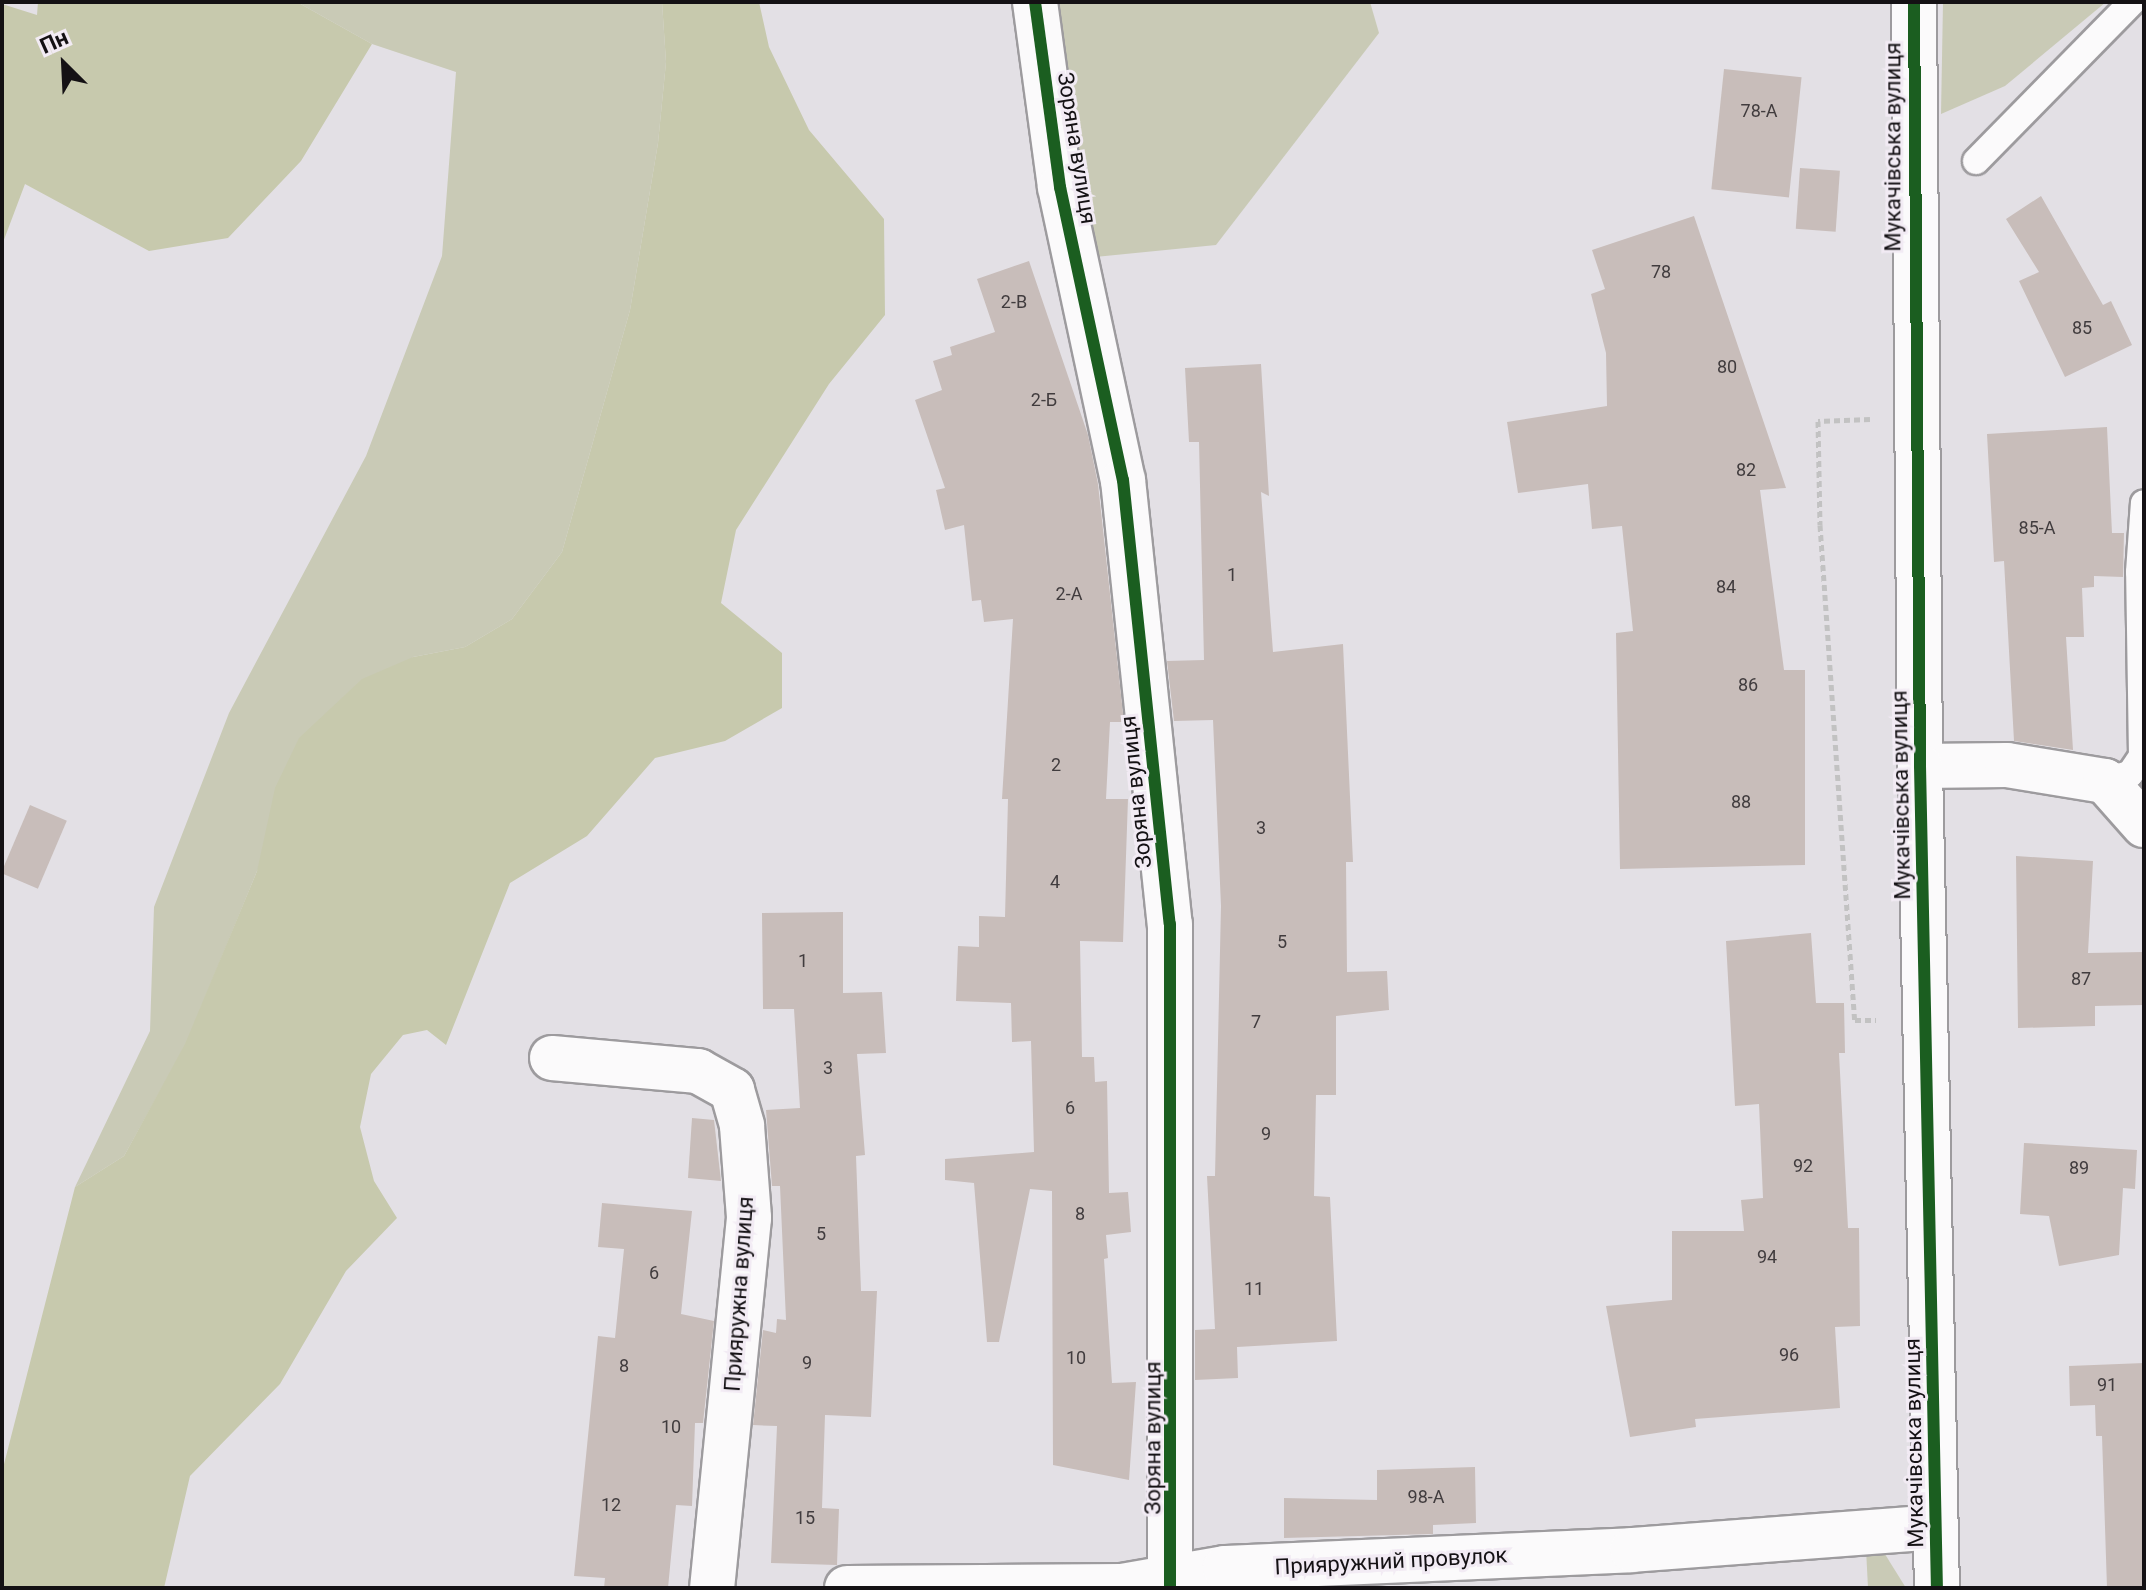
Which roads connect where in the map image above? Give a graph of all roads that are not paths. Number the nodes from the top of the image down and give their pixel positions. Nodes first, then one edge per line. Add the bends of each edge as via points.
1 (1035, 2) edge
2 (1914, 2) edge
3 (2132, 2) edge
4 (1976, 161) dead end
5 (2144, 503) edge
6 (1920, 766) junction
7 (2105, 781) junction
8 (2144, 825) edge
9 (552, 1058) dead end
10 (1935, 1527) junction
11 (1170, 1583) edge
12 (712, 1588) edge
13 (847, 1588) edge
14 (1937, 1588) edge

1 - 11 street, Зоряна вулиця via 1060,187 1123,480 1170,924
2 - 6 street, Мукачівська вулиця
3 - 4 lane
5 - 7 lane via 2139,572 2142,756 2130,774
6 - 7 street via 2007,765
6 - 10 street, Мукачівська вулиця
7 - 8 street
9 - 12 street, Прияружна вулиця via 698,1071 732,1090 742,1126 749,1218
10 - 11 street, Прияружний провулок via 1632,1550 1225,1568
10 - 14 street, Мукачівська вулиця
11 - 13 street, Прияружний провулок

